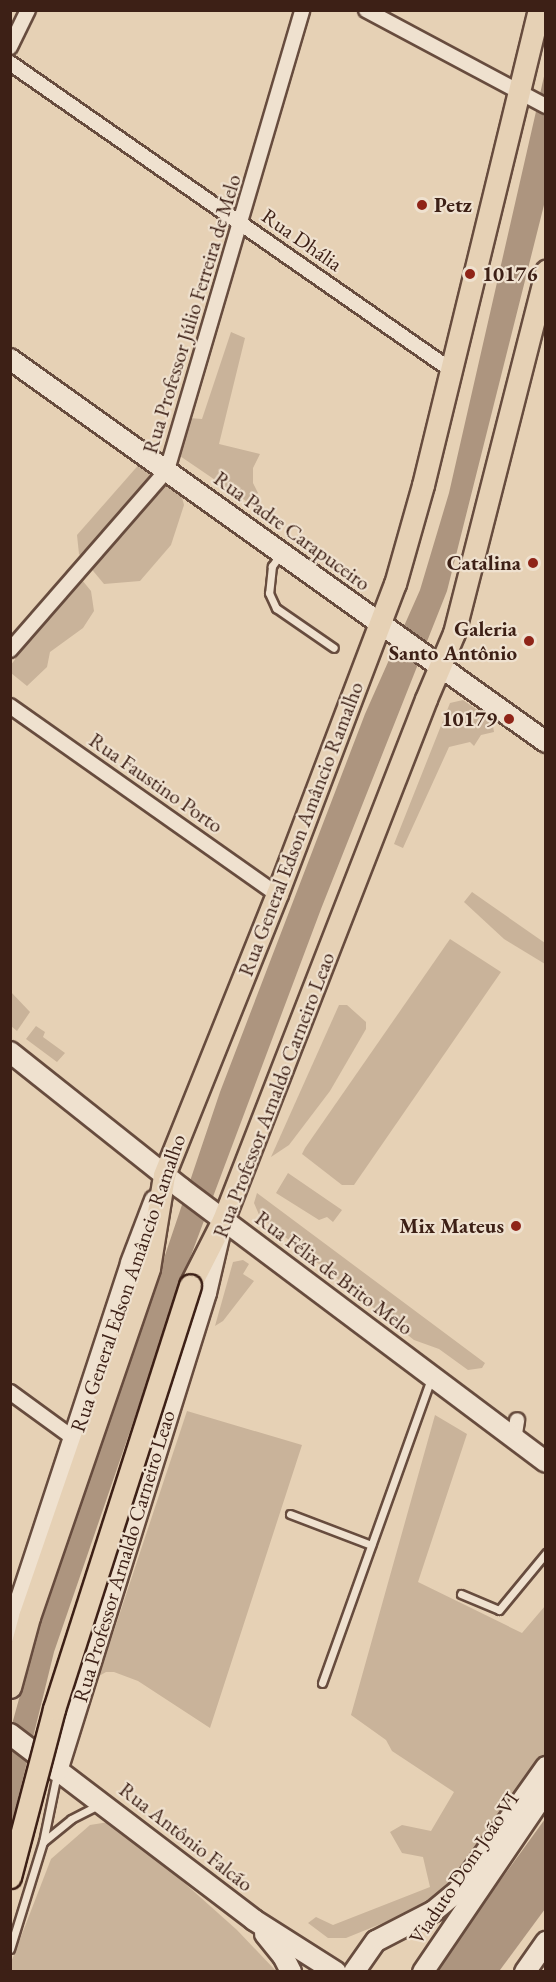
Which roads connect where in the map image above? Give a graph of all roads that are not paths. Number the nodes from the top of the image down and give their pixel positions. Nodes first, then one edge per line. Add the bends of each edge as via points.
1 (28, 10) edge
2 (302, 10) edge
3 (366, 10) edge
4 (539, 10) edge
5 (10, 47) edge
6 (10, 63) edge
7 (523, 95) junction
8 (546, 106) edge
9 (241, 224) junction
10 (546, 271) edge
11 (10, 359) edge
12 (451, 370) junction
13 (167, 470) junction
14 (281, 553) junction
15 (382, 627) junction
16 (334, 648) dead end
17 (10, 650) edge
18 (431, 661) junction
19 (10, 706) edge
20 (546, 742) edge
21 (277, 894) junction
22 (10, 1052) edge
23 (173, 1182) junction
24 (219, 1217) junction
25 (431, 1378) junction
26 (10, 1392) edge
27 (517, 1420) dead end
28 (73, 1438) junction
29 (514, 1440) junction
30 (546, 1462) edge
31 (290, 1514) dead end
32 (371, 1545) junction
33 (546, 1553) edge
34 (462, 1594) dead end
35 (10, 1632) edge
36 (322, 1683) dead end
37 (10, 1687) edge
38 (10, 1734) edge
39 (50, 1766) junction
40 (546, 1767) edge
41 (546, 1791) edge
42 (102, 1802) junction
43 (43, 1842) junction
44 (10, 1877) edge
45 (254, 1920) junction
46 (546, 1942) edge
47 (10, 1949) edge
48 (291, 1971) edge
49 (336, 1971) edge
50 (354, 1971) edge
51 (423, 1971) edge
52 (525, 1971) edge

1 - 5 street
2 - 9 street, Rua Professor Júlio Ferreira de Melo
3 - 7 street
4 - 7 main road, Rua General Edson Amâncio Ramalho
6 - 9 street, Rua Dhália
7 - 8 street
7 - 12 main road, Rua General Edson Amâncio Ramalho
9 - 12 street, Rua Dhália
9 - 13 street, Rua Professor Júlio Ferreira de Melo
10 - 18 main road, Rua Professor Arnaldo Carneiro Leao via 454,633
11 - 13 main road, Rua Padre Carapuceiro
12 - 15 main road, Rua General Edson Amâncio Ramalho
13 - 14 main road, Rua Padre Carapuceiro
13 - 17 street, Rua Professor Júlio Ferreira de Melo
14 - 15 main road, Rua Padre Carapuceiro
14 - 16 lane via 270,576 269,593 276,608
15 - 18 main road, Rua Padre Carapuceiro
15 - 21 main road, Rua General Edson Amâncio Ramalho
18 - 20 main road, Rua Padre Carapuceiro
18 - 24 main road, Rua Professor Arnaldo Carneiro Leao
19 - 21 street, Rua Faustino Porto
21 - 23 main road, Rua General Edson Amâncio Ramalho
22 - 23 main road, Rua Félix de Brito Melo
23 - 24 main road, Rua Félix de Brito Melo
23 - 28 main road, Rua General Edson Amâncio Ramalho via 131,1263
23 - 37 main road via 149,1268 29,1617
24 - 25 main road, Rua Félix de Brito Melo
24 - 39 main road, Rua Professor Arnaldo Carneiro Leao via 206,1293
24 - 44 main road, bridge via 190,1285 54,1709
25 - 29 main road, Rua Félix de Brito Melo
25 - 32 lane
26 - 28 street
27 - 29 street
28 - 35 main road, Rua General Edson Amâncio Ramalho
29 - 30 main road, Rua Félix de Brito Melo
31 - 32 lane
32 - 36 lane
33 - 34 lane via 499,1610
38 - 39 main road, Rua Antônio Falcão
39 - 42 main road, Rua Antônio Falcão
39 - 43 lane
40 - 50 main road via 453,1896 434,1911 376,1941
41 - 51 main road, Viaduto Dom João VI
42 - 43 lane via 70,1820
42 - 45 main road, Rua Antônio Falcão
43 - 47 lane
45 - 48 main road
45 - 49 main road, Rua Antônio Falcão
46 - 52 main road

